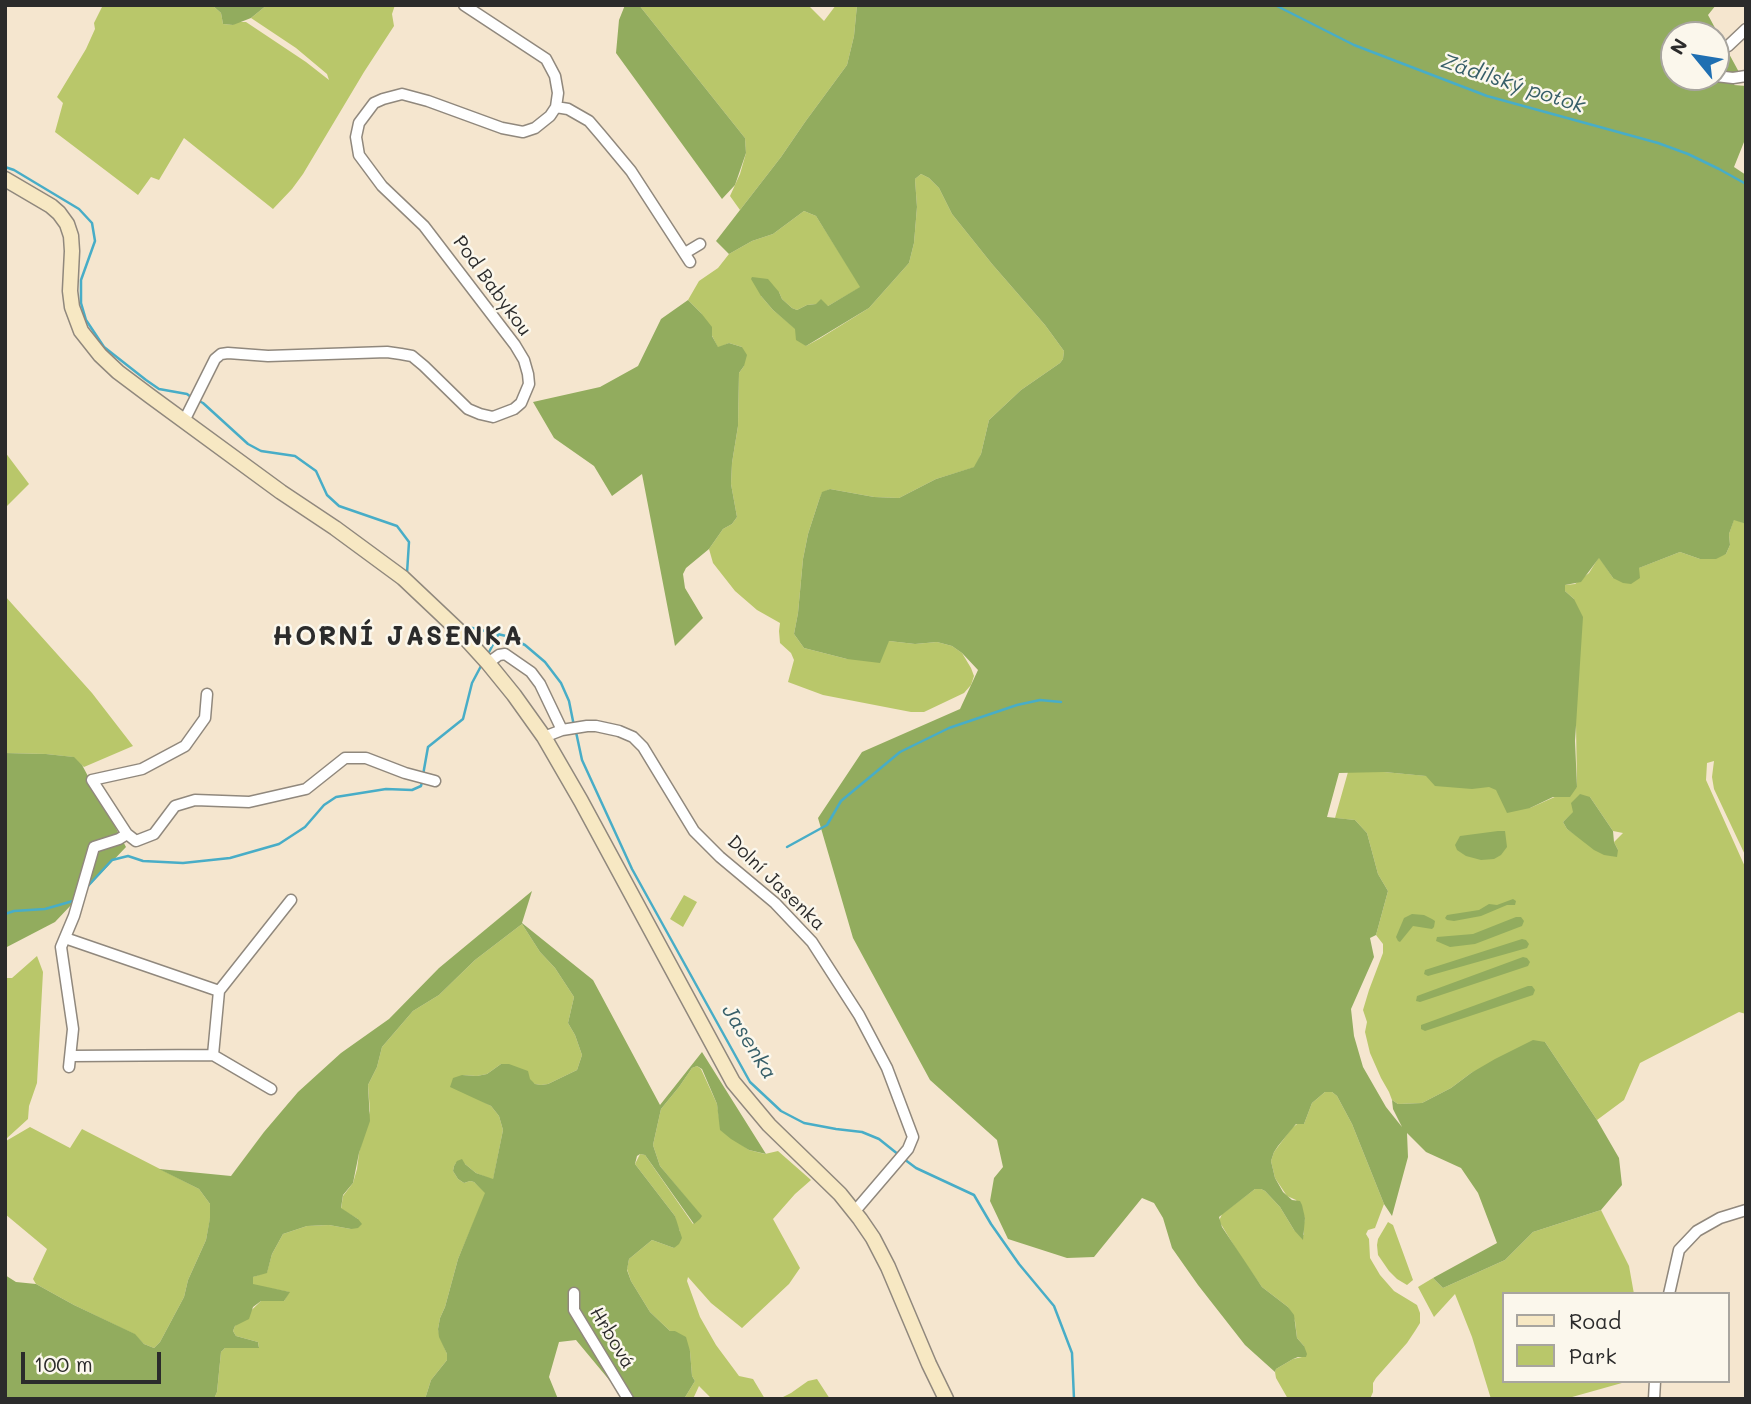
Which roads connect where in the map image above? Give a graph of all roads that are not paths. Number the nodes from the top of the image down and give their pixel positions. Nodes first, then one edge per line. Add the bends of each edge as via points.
1 (464, 5) edge
2 (1746, 29) edge
3 (1730, 45) edge
4 (556, 107) junction
5 (5, 179) edge
6 (700, 244) dead end
7 (184, 421) junction
8 (486, 660) junction
9 (207, 694) dead end
10 (562, 730) junction
11 (544, 737) junction
12 (435, 780) dead end
13 (127, 834) junction
14 (291, 900) dead end
15 (65, 938) junction
16 (219, 991) junction
17 (213, 1055) junction
18 (271, 1089) dead end
19 (1746, 1210) edge
20 (855, 1211) junction
21 (1669, 1292) edge
22 (574, 1293) dead end
23 (628, 1399) edge
24 (946, 1399) edge

1 - 4 street via 546,59 555,76
2 - 3 street
4 - 6 street via 589,121 631,171 688,258
4 - 7 street, Pod Babykou via 543,124 523,132 402,94 374,103 359,123 356,137 359,155 382,186 424,226 524,360 528,384 514,409 492,416 468,409 412,356 387,352 228,353 217,356
5 - 7 street via 51,206 67,224 72,307 86,338 118,372
7 - 8 street via 394,572
8 - 10 street via 505,654 531,672
8 - 11 street
9 - 13 street via 205,718 185,746 142,769 92,780
10 - 11 street, Dolní Jasenka
10 - 20 street, Dolní Jasenka via 596,726 633,737 694,831 812,942 859,1016 887,1068 912,1131 912,1142
11 - 20 street via 740,1092
12 - 13 street via 366,758 345,758 306,789 249,802 195,800 175,806 154,834 136,841
13 - 15 street via 94,847
14 - 16 street
15 - 16 street
15 - 17 street via 61,947 73,1029 70,1062
16 - 17 street
17 - 18 street
19 - 21 street via 1697,1231 1679,1250
20 - 24 street via 881,1252
22 - 23 street, Hrbová via 574,1310

